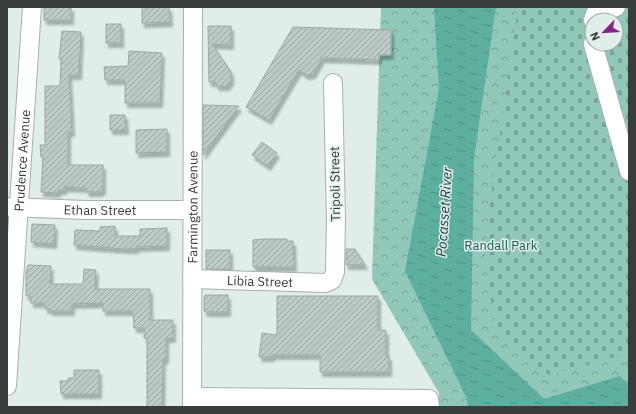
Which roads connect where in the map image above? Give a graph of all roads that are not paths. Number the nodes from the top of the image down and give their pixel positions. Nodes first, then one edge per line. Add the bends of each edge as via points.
1 (32, 7) edge
2 (193, 7) edge
3 (616, 7) edge
4 (607, 12) edge
5 (595, 52) edge
6 (333, 83) dead end
7 (629, 171) edge
8 (13, 207) edge
9 (192, 210) junction
10 (192, 279) junction
11 (328, 282) joint
12 (7, 386) edge
13 (192, 402) edge
14 (384, 403) edge
15 (430, 407) edge

1 - 8 street, Prudence Avenue
2 - 9 street, Farmington Avenue
3 - 4 street
5 - 7 street
6 - 11 street, Tripoli Street via 335,272 332,280
8 - 9 street, Ethan Street
8 - 12 street, Prudence Avenue
9 - 10 street, Farmington Avenue
10 - 11 street, Libia Street
10 - 13 street, Farmington Avenue
13 - 14 street
14 - 15 street via 429,399

